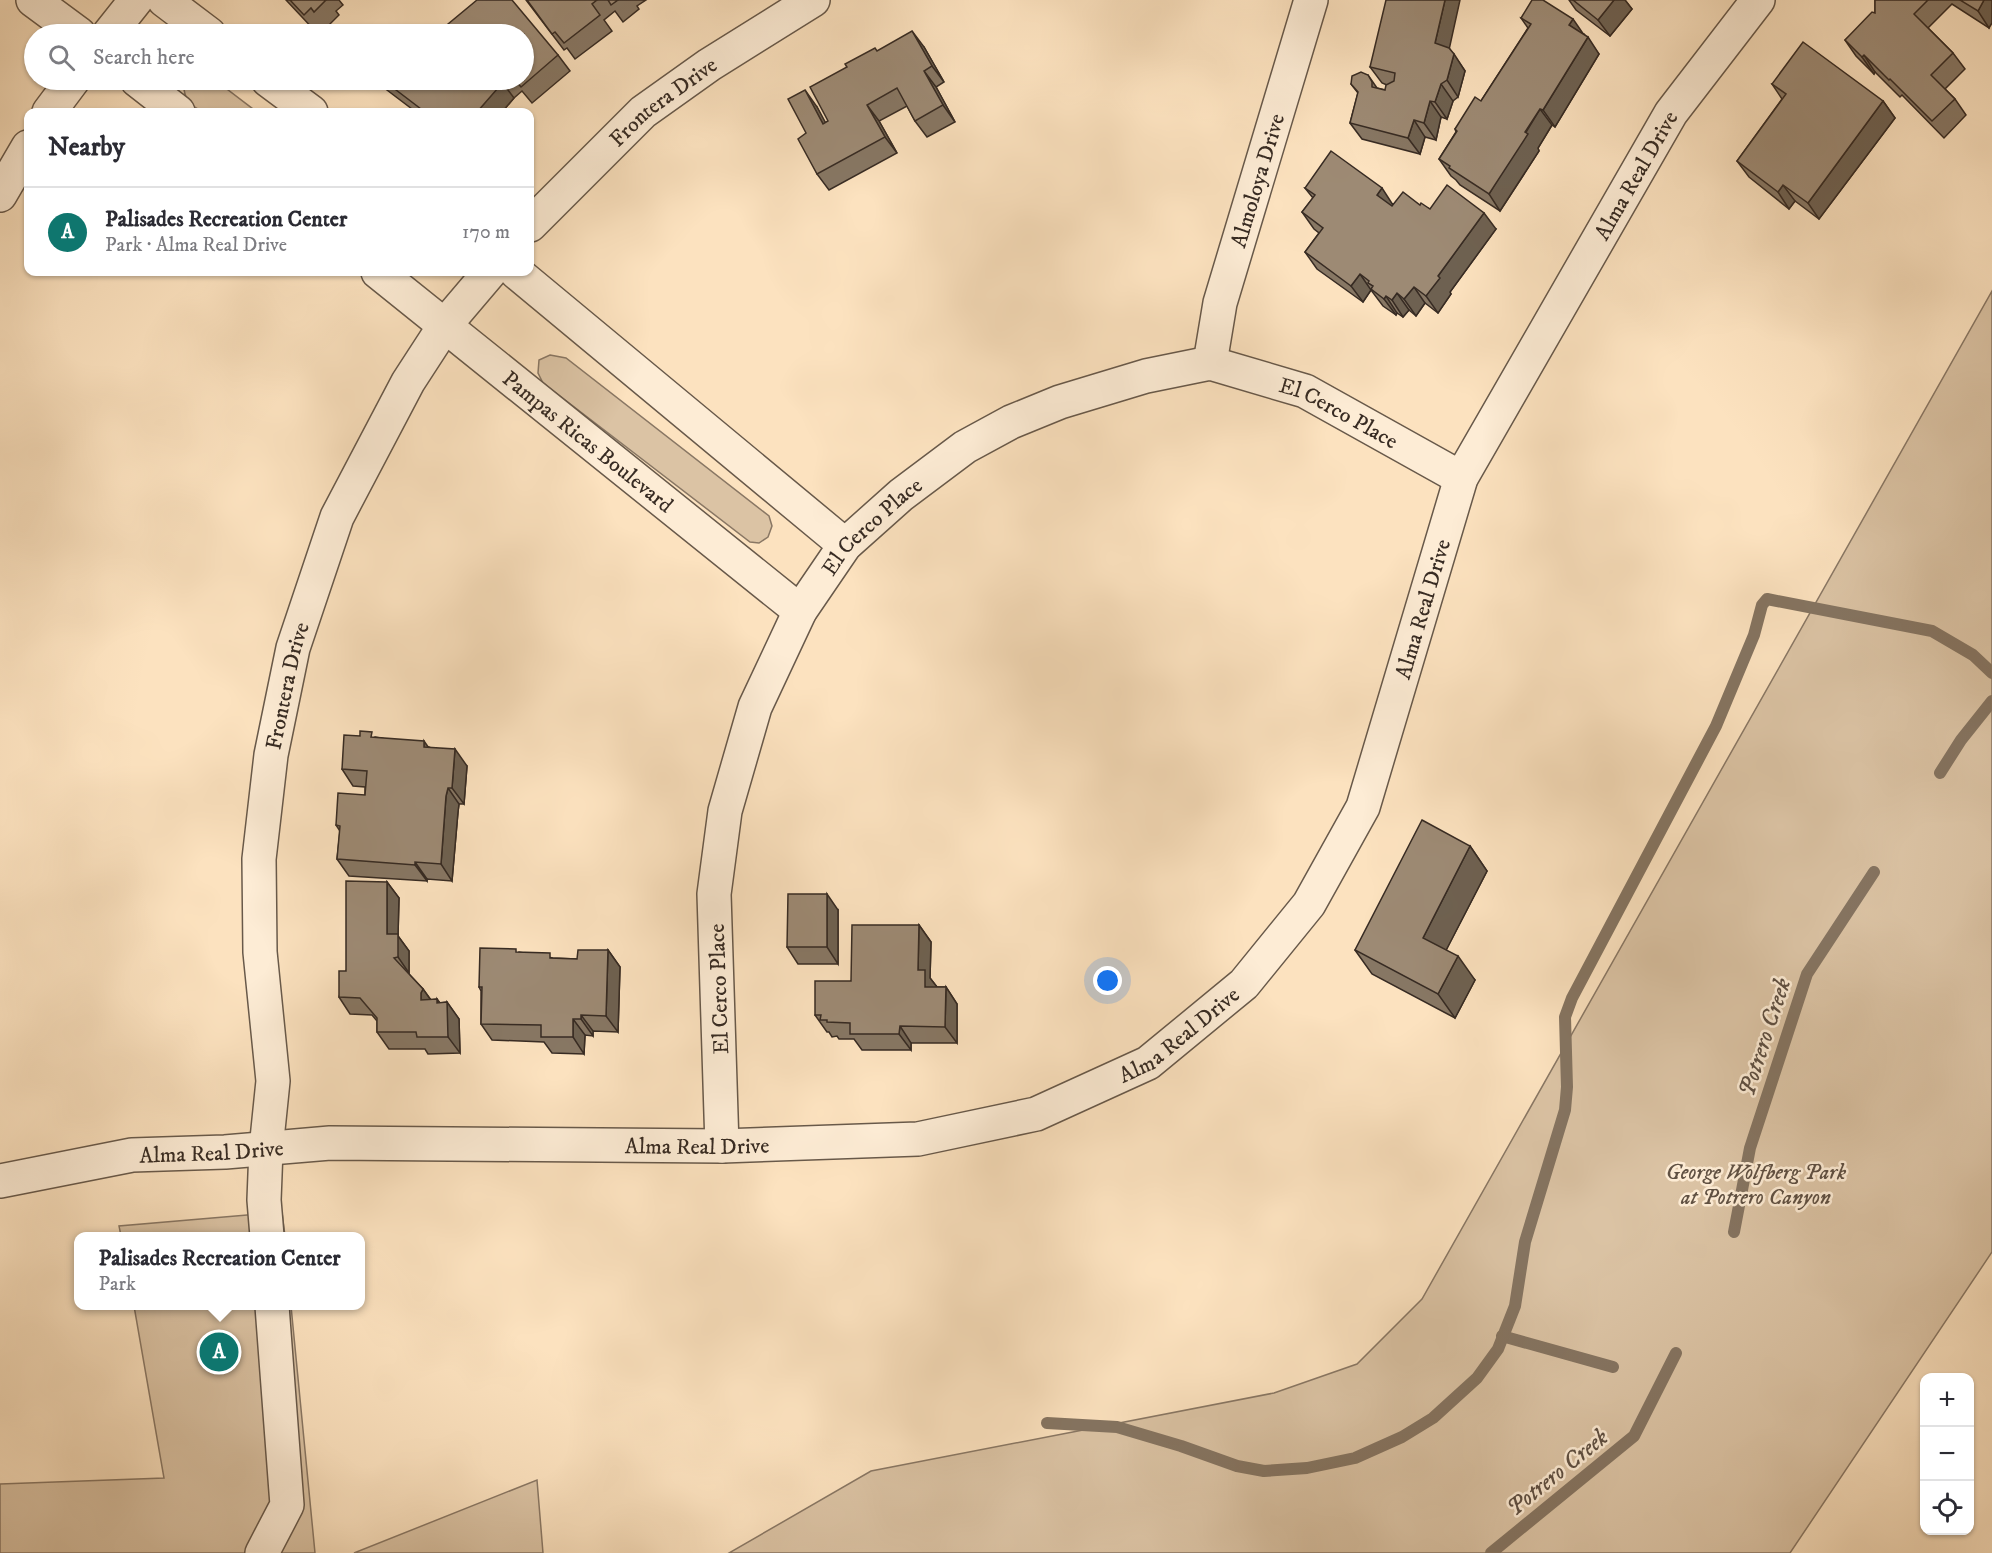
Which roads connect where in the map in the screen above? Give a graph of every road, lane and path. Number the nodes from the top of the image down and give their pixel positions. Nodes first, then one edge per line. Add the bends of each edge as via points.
1 (33, 0) edge
2 (136, 0) edge
3 (164, 0) edge
4 (813, 0) edge
5 (1311, 0) edge
6 (1758, 0) edge
7 (65, 24) edge
8 (117, 24) edge
9 (196, 24) edge
10 (66, 90) edge
11 (150, 90) edge
12 (281, 90) edge
13 (52, 108) edge
14 (173, 108) edge
15 (305, 108) edge
16 (24, 154) edge
17 (0, 195) edge
18 (534, 221) edge
19 (383, 276) edge
20 (487, 276) edge
21 (521, 276) edge
22 (445, 325) junction
23 (1210, 363) junction
24 (1461, 478) junction
25 (845, 545) junction
26 (800, 611) junction
27 (722, 1146) junction
28 (266, 1149) junction
29 (0, 1181) edge
30 (267, 1232) edge
31 (272, 1310) edge
32 (262, 1553) edge

1 - 7 street
2 - 8 street
3 - 9 street
4 - 18 street, Frontera Drive via 643,112
5 - 23 street, Almoloya Drive via 1220,303
6 - 24 street, Alma Real Drive via 1671,113
10 - 13 street
11 - 14 street
12 - 15 street
16 - 17 street
19 - 22 street, Pampas Ricas Boulevard
20 - 22 street, Frontera Drive
21 - 25 street
22 - 26 street, Pampas Ricas Boulevard
22 - 28 street, Frontera Drive via 408,382 337,517 293,648 271,755 259,859 260,952 273,1081
23 - 24 street, El Cerco Place via 1305,391
23 - 25 street, El Cerco Place via 1136,379 1059,402 1011,422 965,447 901,495
24 - 27 street, Alma Real Drive via 1363,807 1309,904 1244,984 1148,1063 1036,1114 918,1138
25 - 26 street, El Cerco Place
26 - 27 street, El Cerco Place via 755,707 725,811 714,894
27 - 28 street, Alma Real Drive via 330,1143
28 - 29 street, Alma Real Drive via 132,1155
28 - 30 street, Frontera Drive
31 - 32 street via 287,1505

